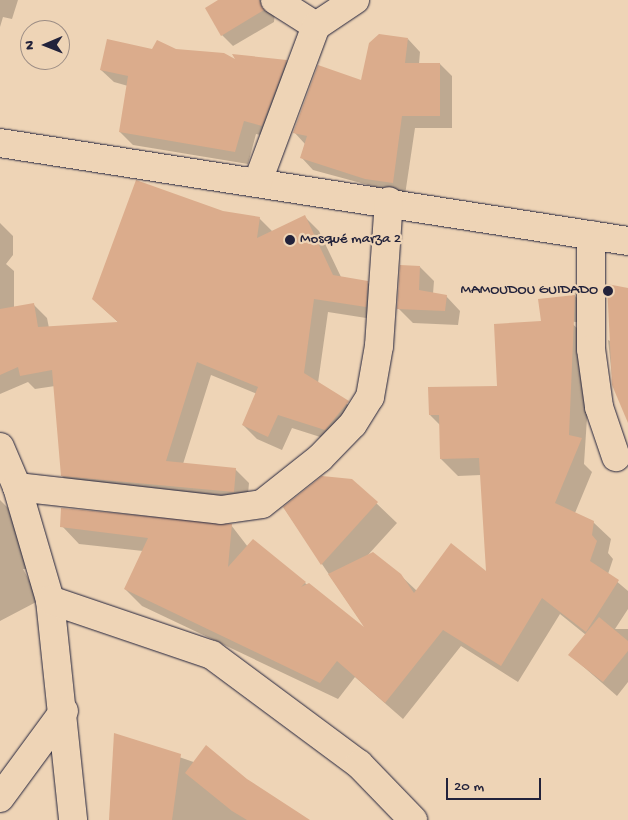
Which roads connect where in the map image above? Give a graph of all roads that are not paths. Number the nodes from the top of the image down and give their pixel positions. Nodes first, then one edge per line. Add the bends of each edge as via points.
1 (275, 0) edge
2 (355, 0) edge
3 (316, 26) junction
4 (0, 143) edge
5 (258, 182) junction
6 (389, 201) junction
7 (591, 235) junction
8 (628, 242) edge
9 (0, 447) edge
10 (616, 457) dead end
11 (17, 487) junction
12 (50, 600) junction
13 (64, 711) junction
14 (0, 798) edge
15 (73, 820) edge
16 (413, 820) edge

1 - 3 street
2 - 3 street
3 - 5 street
4 - 5 street
5 - 6 street
6 - 7 street
6 - 11 street via 379,346 370,397 353,424 320,458 262,504 221,510
7 - 8 street
7 - 10 street via 590,349 599,407
9 - 11 street
11 - 12 street
12 - 13 street
12 - 16 street via 212,654 359,764
13 - 14 street
13 - 15 street

